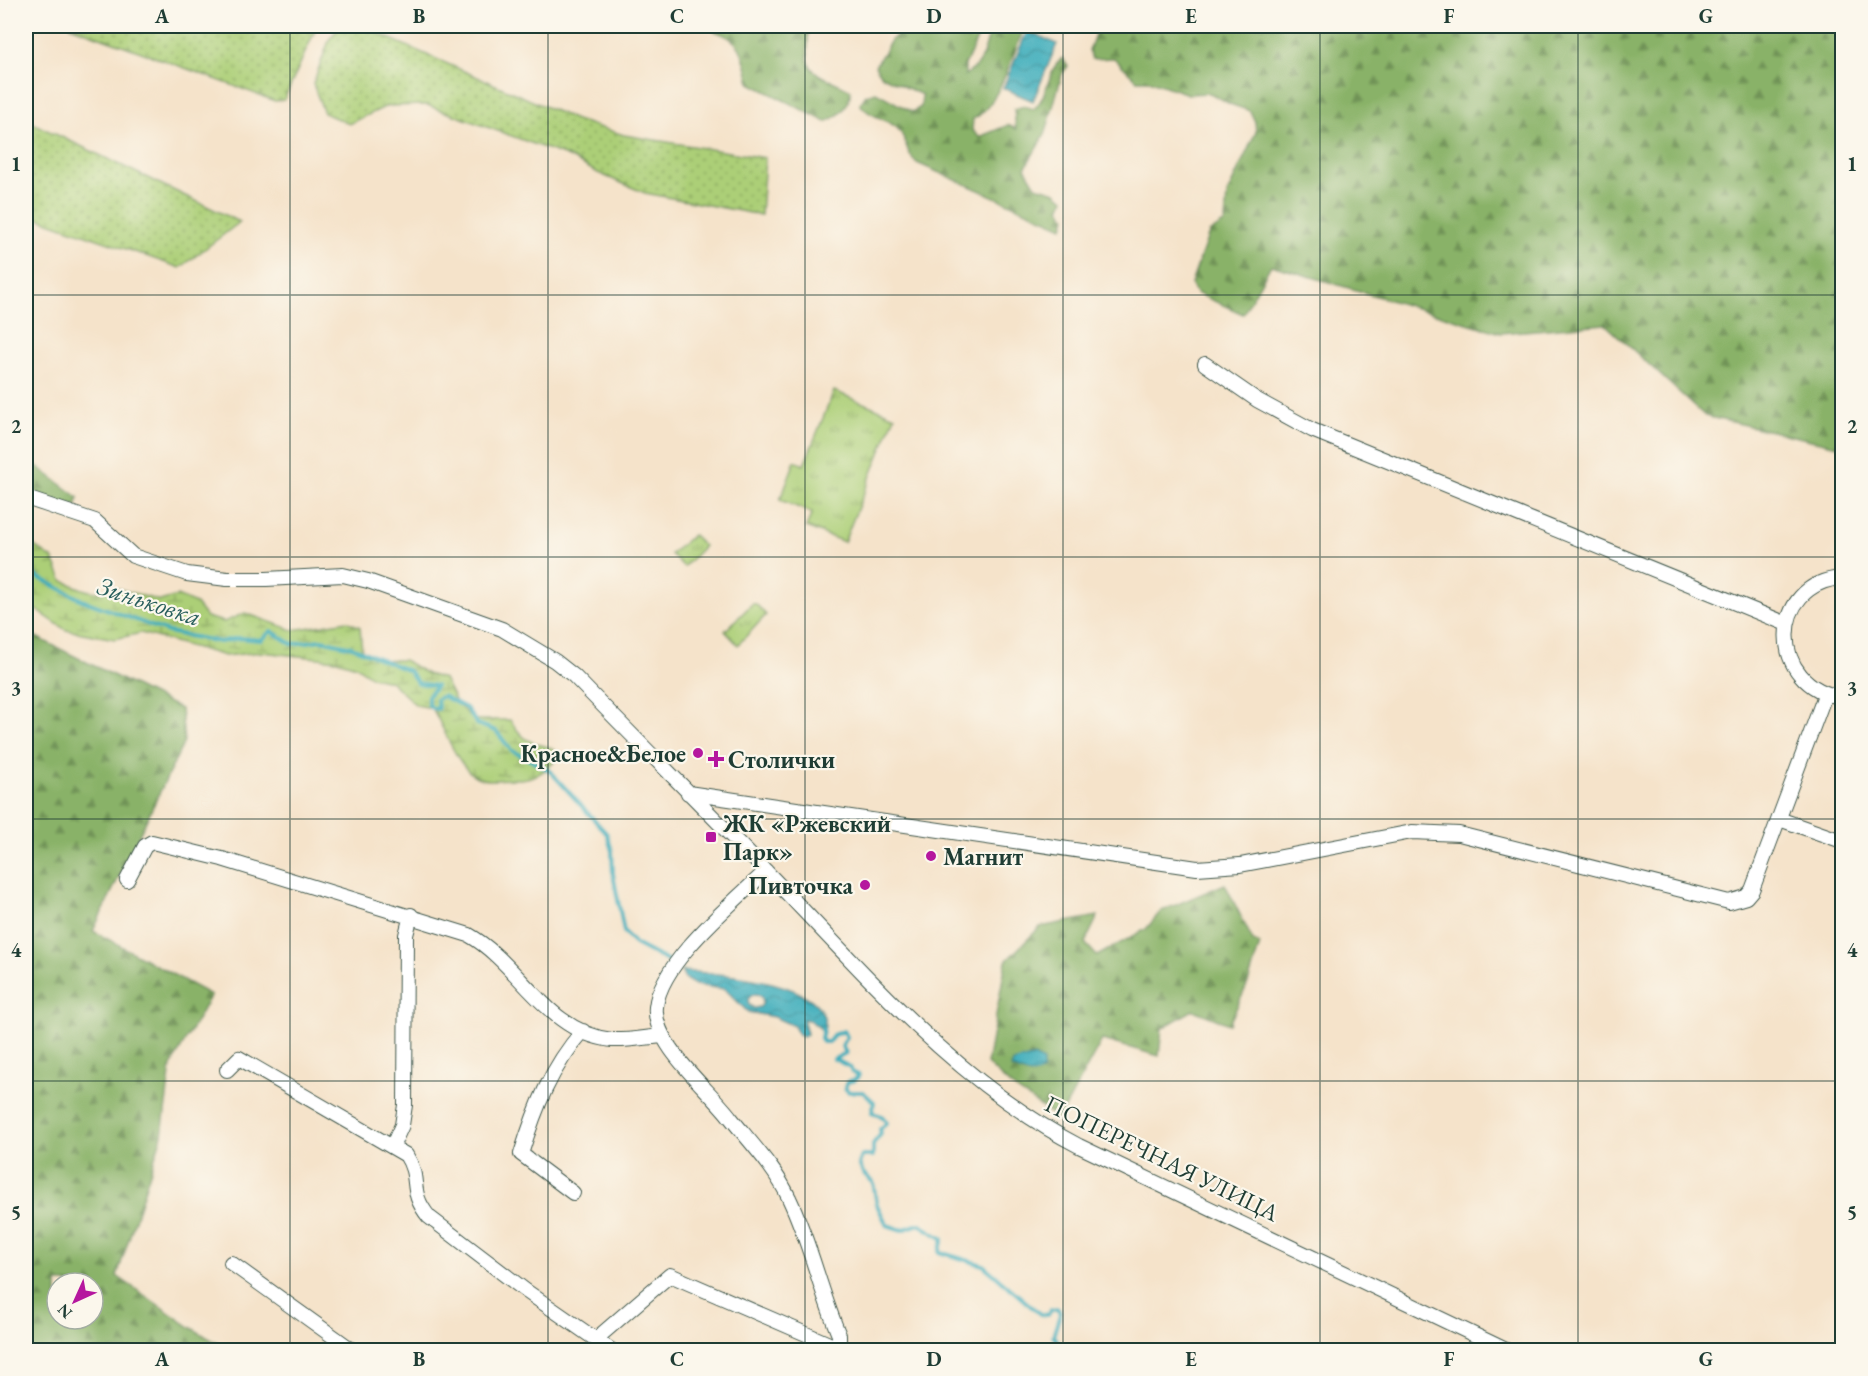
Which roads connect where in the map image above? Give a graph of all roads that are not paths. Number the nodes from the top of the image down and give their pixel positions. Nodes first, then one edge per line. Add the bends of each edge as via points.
1 (1205, 364) dead end
2 (26, 498) edge
3 (1842, 578) edge
4 (1787, 624) junction
5 (1826, 695) junction
6 (1842, 697) edge
7 (688, 793) junction
8 (737, 800) junction
9 (1779, 819) junction
10 (715, 820) junction
11 (1842, 841) edge
12 (766, 871) junction
13 (127, 880) dead end
14 (411, 915) junction
15 (583, 1031) junction
16 (663, 1036) junction
17 (226, 1070) dead end
18 (393, 1147) junction
19 (573, 1194) dead end
20 (231, 1263) dead end
21 (596, 1339) junction
22 (352, 1350) edge
23 (611, 1350) edge
24 (841, 1350) edge
25 (1506, 1350) edge

1 - 4 street via 1257,400 1322,435
2 - 7 street, ПОПЕРЕЧНАЯ УЛИЦА via 95,521 133,556 177,572 227,579 343,575 502,629 574,676
3 - 4 street via 1809,589 1795,605
4 - 5 street via 1790,660 1804,681
5 - 6 street
5 - 9 street
7 - 8 street
7 - 10 street, ПОПЕРЕЧНАЯ УЛИЦА
8 - 9 street via 1197,868 1240,865 1412,832 1443,832 1729,902 1738,901 1752,890
8 - 10 street via 723,808
9 - 11 street
10 - 12 street, ПОПЕРЕЧНАЯ УЛИЦА
12 - 16 street via 676,963 656,1004 655,1019
12 - 25 street, ПОПЕРЕЧНАЯ УЛИЦА via 933,1040 1045,1129
13 - 14 street via 145,846 152,842
14 - 15 street via 489,946 542,1004
14 - 18 street via 406,935 405,1105
15 - 16 street via 614,1040
15 - 19 street via 550,1078 533,1114 521,1154
16 - 24 street via 729,1115 788,1195
17 - 18 street via 238,1059
18 - 21 street via 406,1155 414,1168 414,1191 418,1204 429,1217
20 - 22 street
21 - 23 street
21 - 24 street via 670,1275

